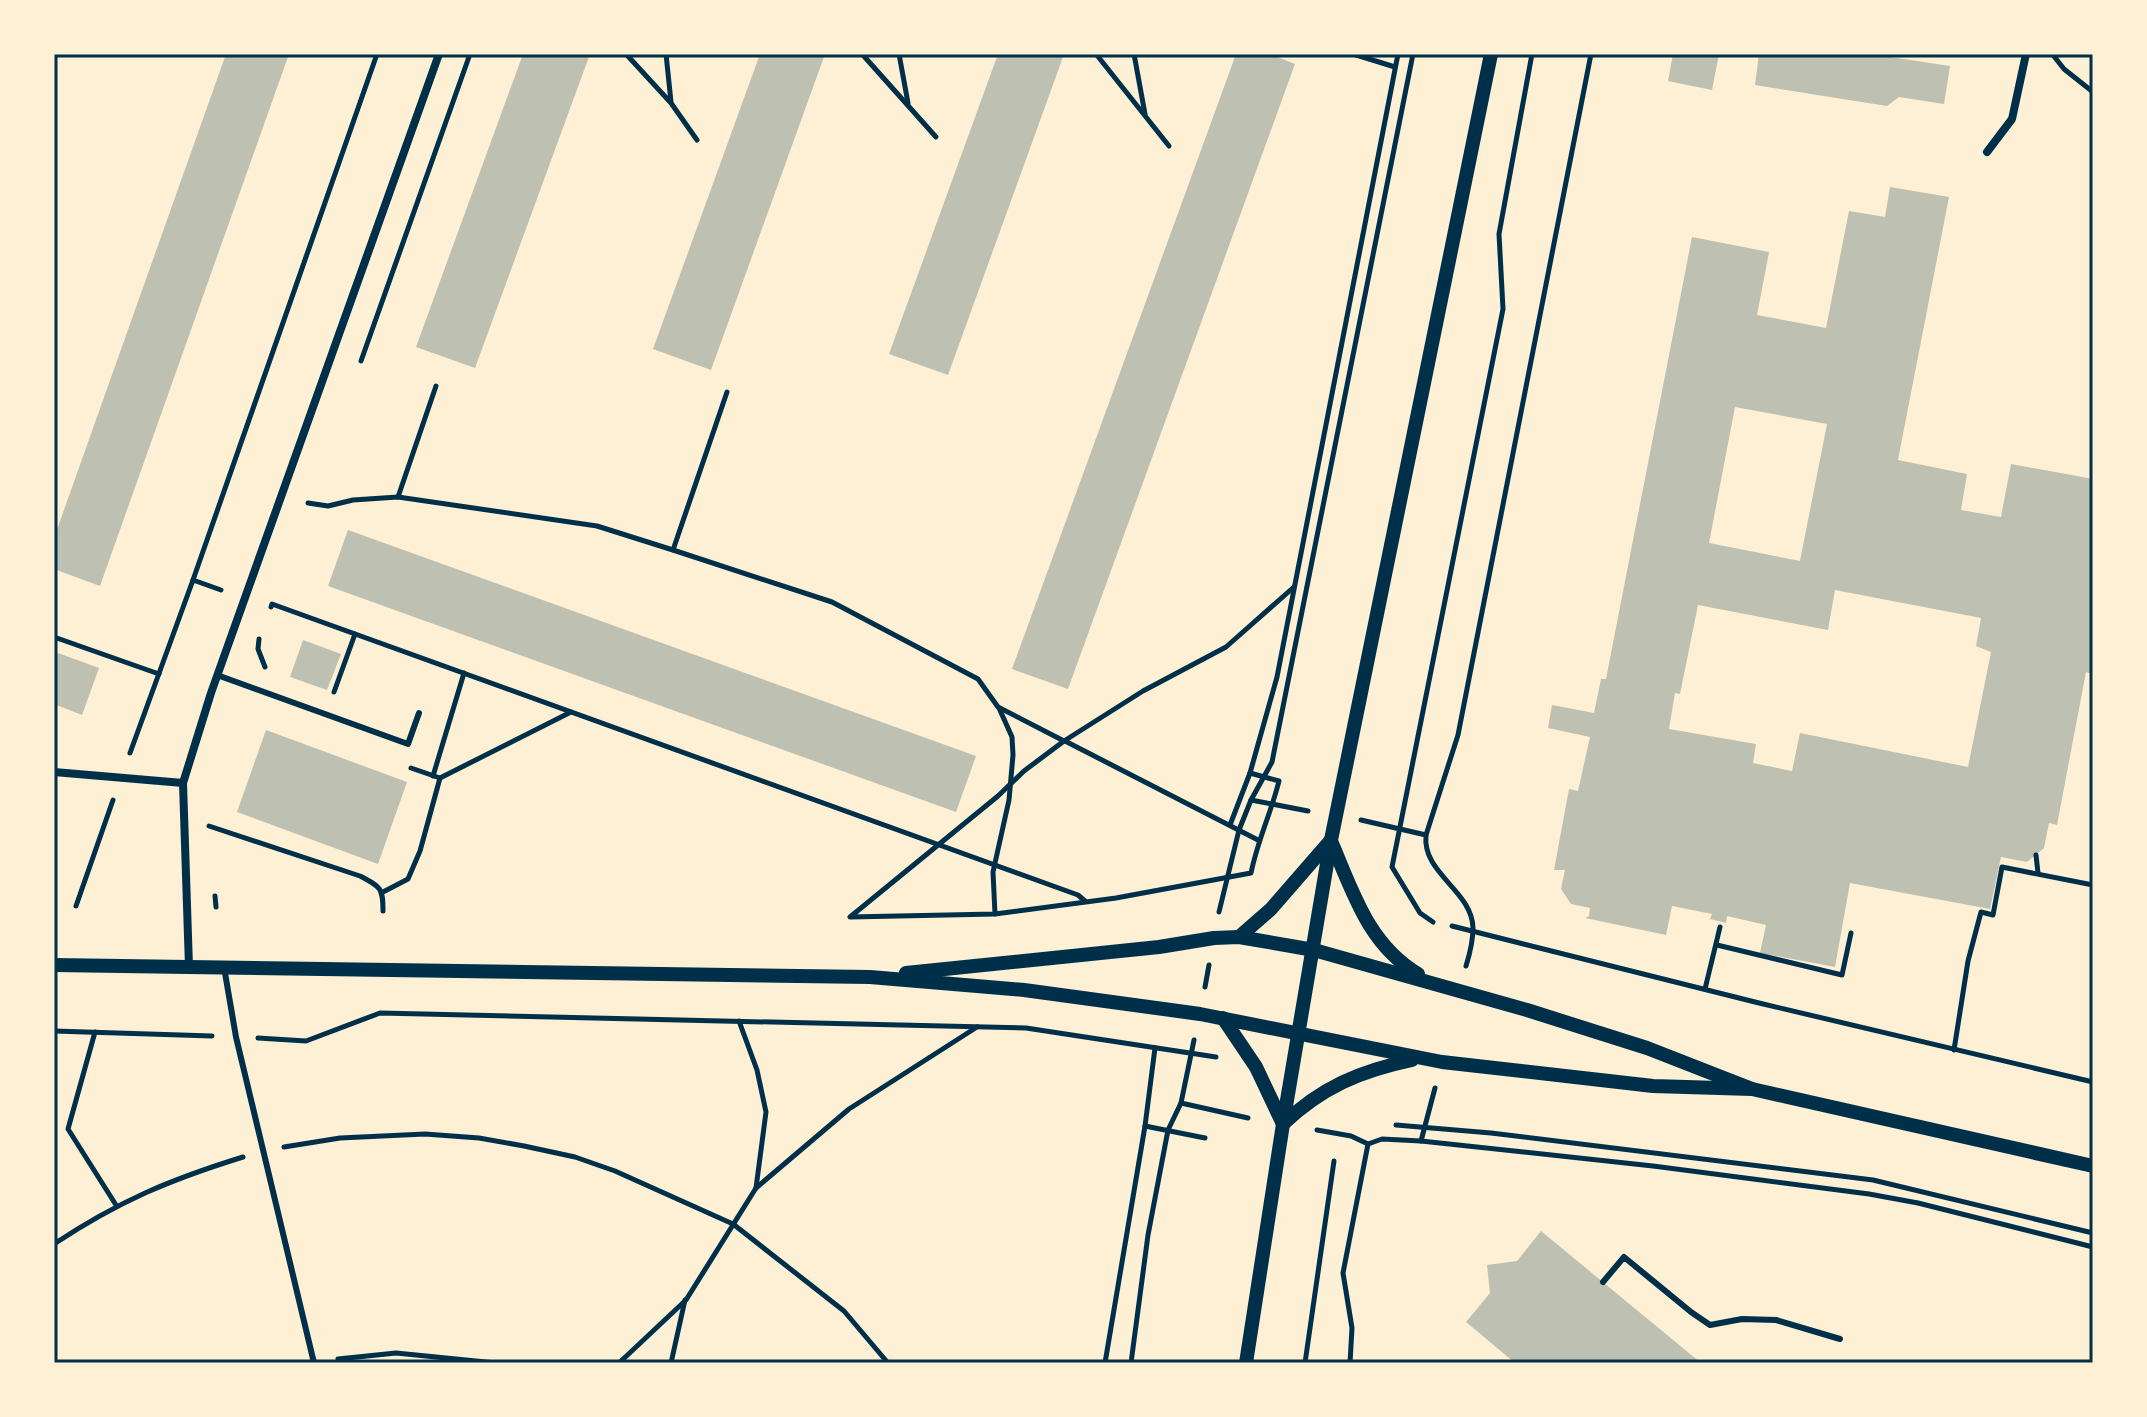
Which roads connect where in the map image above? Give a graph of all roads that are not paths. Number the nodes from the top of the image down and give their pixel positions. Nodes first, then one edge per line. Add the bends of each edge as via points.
1 (439, 54) edge
2 (1491, 54) edge
3 (2026, 54) edge
4 (1987, 152) dead end
5 (217, 675) junction
6 (419, 713) dead end
7 (54, 772) edge
8 (183, 783) junction
9 (1331, 840) junction
10 (1239, 937) junction
11 (1314, 950) junction
12 (54, 965) edge
13 (189, 967) junction
14 (224, 967) junction
15 (870, 977) junction
16 (1437, 985) junction
17 (1223, 1018) junction
18 (1299, 1033) junction
19 (1418, 1059) junction
20 (1752, 1089) junction
21 (1283, 1124) junction
22 (2093, 1166) edge
23 (1603, 1282) dead end
24 (1840, 1339) dead end
25 (314, 1363) edge
26 (1246, 1363) edge

1 - 5 street
2 - 9 street
3 - 4 street via 2012,119
5 - 6 lane via 408,744
5 - 8 street
7 - 8 street
8 - 13 street
9 - 10 street
9 - 11 street
9 - 16 street via 1359,908 1384,948
10 - 11 street
10 - 15 street
11 - 16 street
11 - 18 street
12 - 13 street
13 - 14 street
14 - 15 street
14 - 25 lane
15 - 17 street via 1024,990
16 - 20 street via 1632,1043
17 - 18 street
17 - 21 street via 1256,1067
18 - 19 street
18 - 21 street
19 - 20 street via 1653,1086
19 - 21 street via 1385,1065 1332,1086
20 - 22 street
21 - 26 street
23 - 24 lane via 1624,1257 1710,1325 1776,1320

